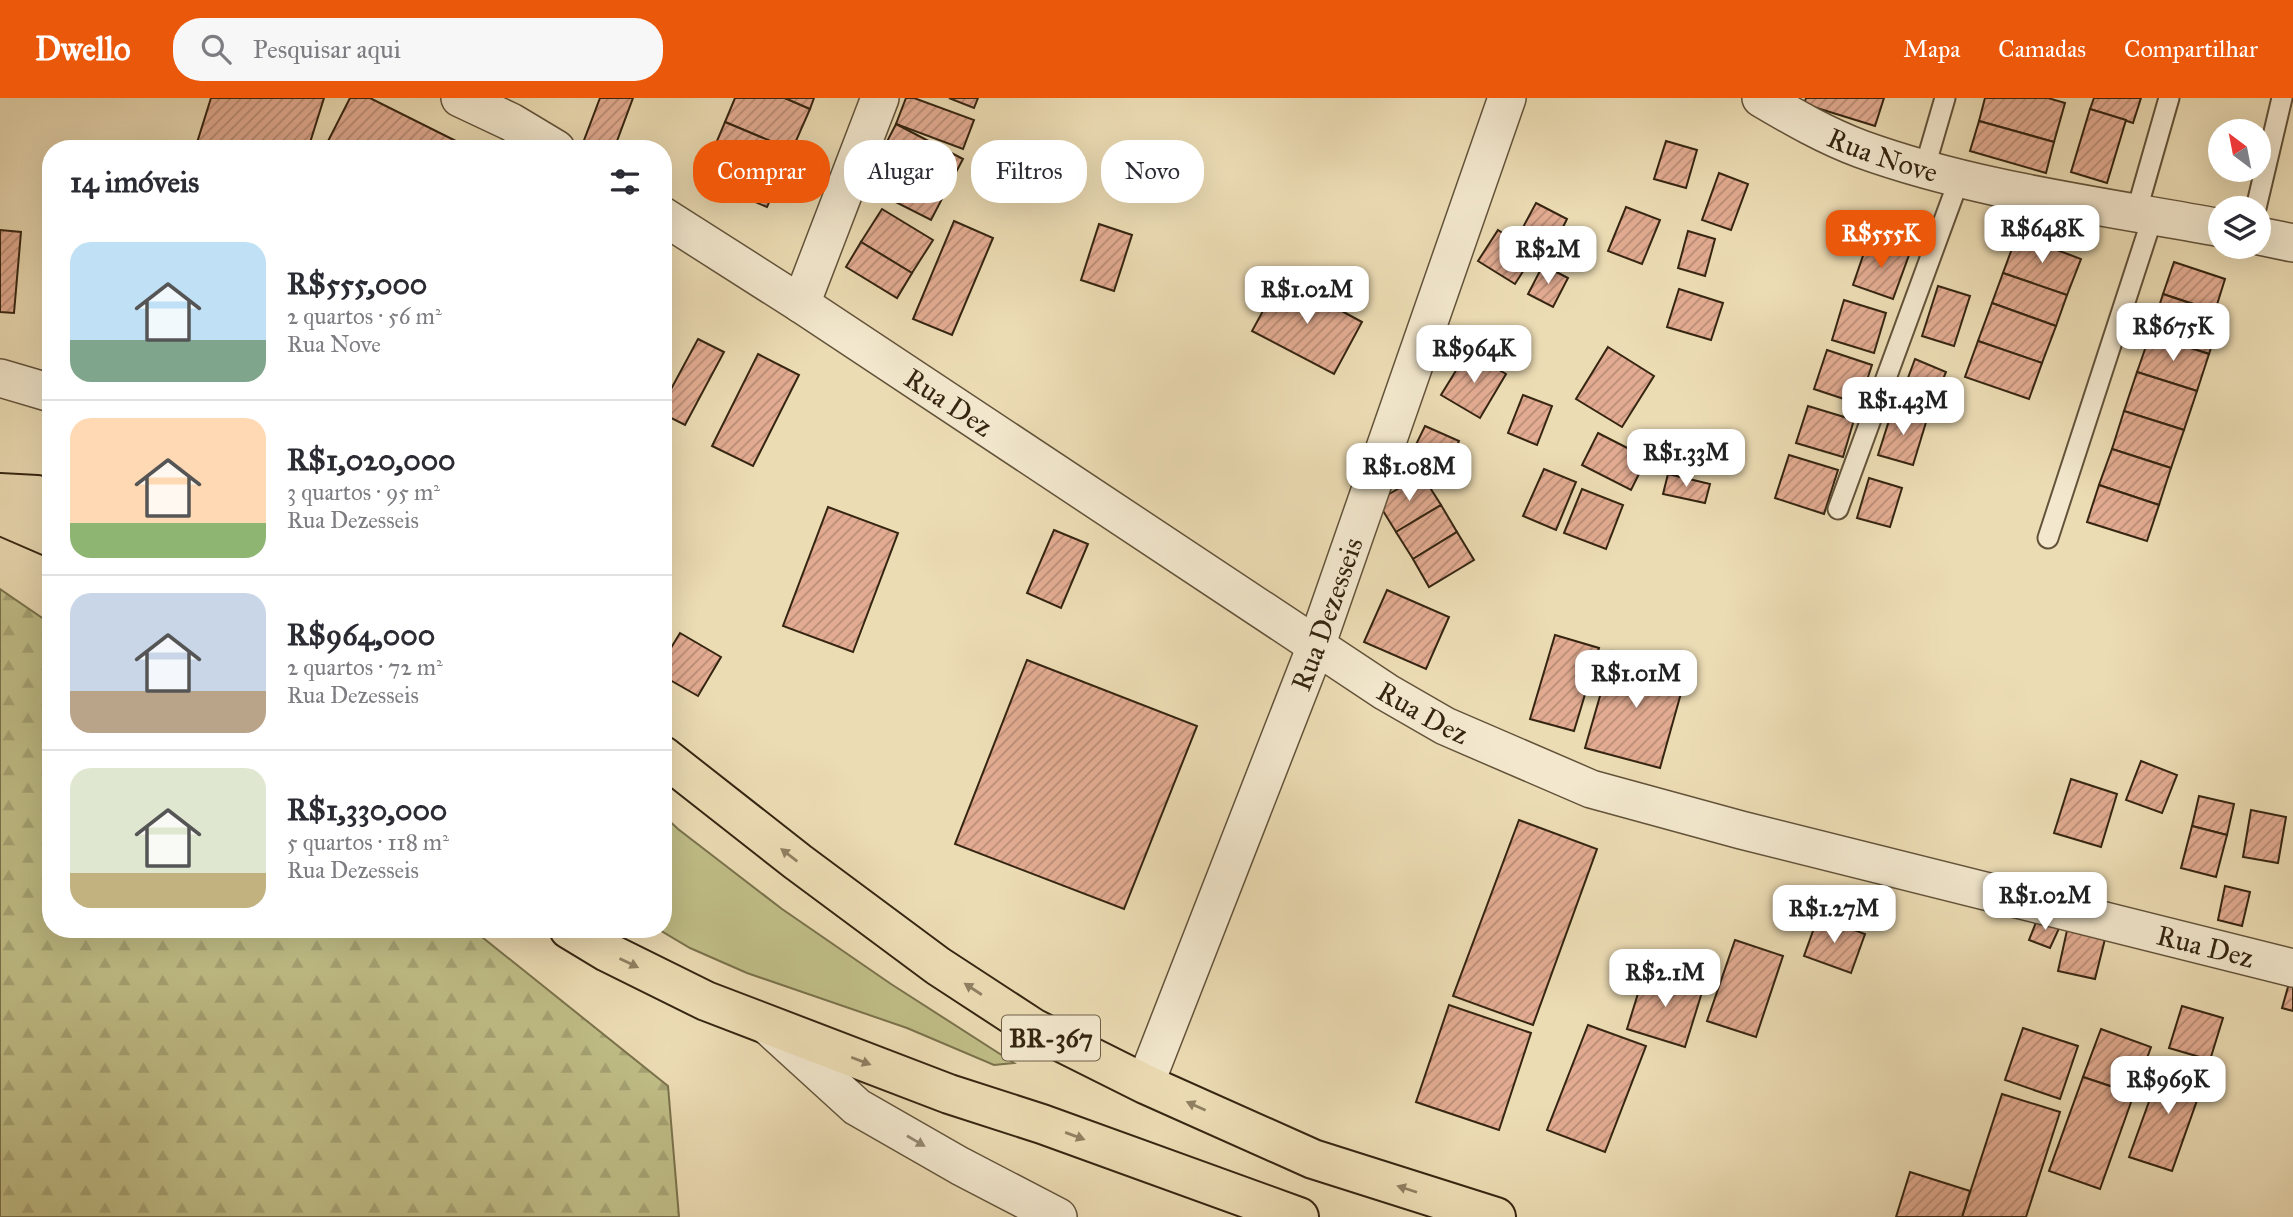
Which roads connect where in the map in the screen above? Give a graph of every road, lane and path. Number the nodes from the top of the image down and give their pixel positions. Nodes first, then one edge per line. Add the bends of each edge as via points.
1 (460, 98) edge
2 (880, 98) edge
3 (1507, 98) edge
4 (1761, 98) edge
5 (1945, 98) edge
6 (2169, 98) edge
7 (2282, 98) edge
8 (515, 110) edge
9 (547, 140) edge
10 (1924, 170) junction
11 (1960, 177) junction
12 (2259, 196) edge
13 (2145, 214) junction
14 (672, 222) edge
15 (2208, 226) edge
16 (2271, 238) edge
17 (2293, 243) edge
18 (801, 304) junction
19 (0, 378) edge
20 (42, 390) edge
21 (0, 493) edge
22 (42, 496) edge
23 (1839, 509) dead end
24 (0, 515) edge
25 (42, 533) edge
26 (2048, 538) dead end
27 (1316, 646) junction
28 (672, 763) edge
29 (584, 938) edge
30 (2293, 968) edge
31 (766, 1024) junction
32 (1145, 1084) junction
33 (1058, 1217) edge
34 (1299, 1217) edge
35 (1496, 1217) edge

1 - 8 street
2 - 18 street
3 - 27 street, Rua Dezesseis
4 - 10 street, Rua Nove via 1858,148
5 - 10 lane
6 - 13 lane
7 - 12 lane
8 - 9 street
10 - 11 street, Rua Nove
11 - 13 street, Rua Nove
11 - 23 lane
13 - 15 street, Rua Nove
13 - 26 lane
14 - 18 street, Rua Dez
16 - 17 street
18 - 27 street, Rua Dez
19 - 20 street
21 - 22 main road
24 - 25 main road
27 - 30 street, Rua Dez via 1445,726 1591,789
27 - 32 street, Rua Dezesseis
32 -> 28 main road, BR-367 via 1033,1028 938,966
29 -> 31 main road via 706,1001
31 -> 33 street via 857,1107
31 -> 34 main road via 949,1094
35 -> 32 main road, BR-367 via 1313,1158

